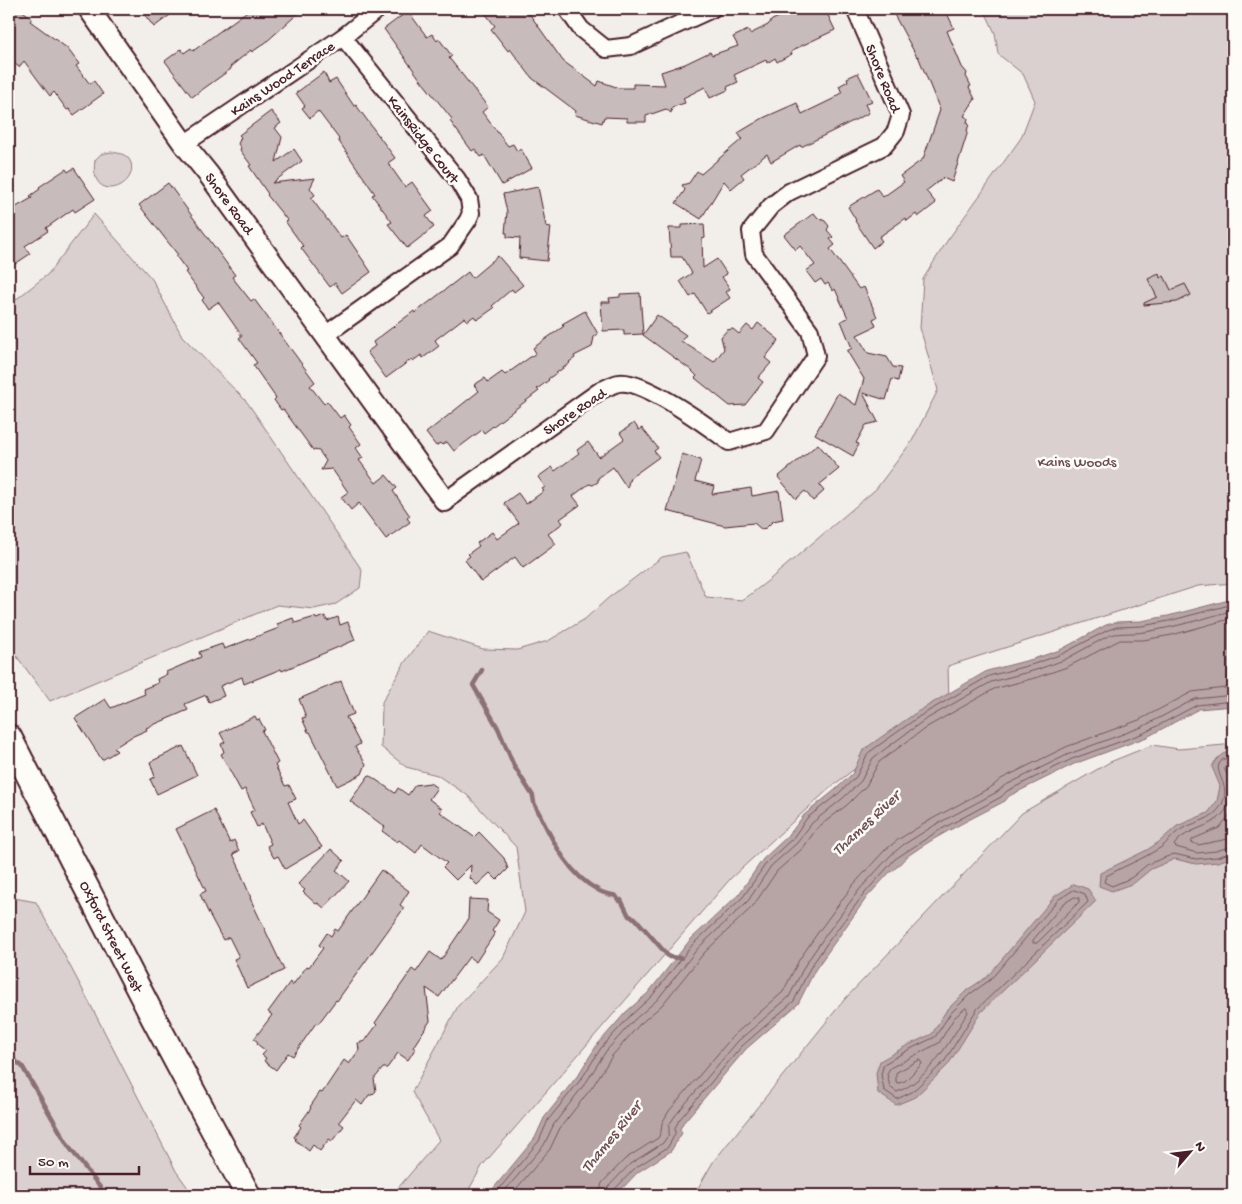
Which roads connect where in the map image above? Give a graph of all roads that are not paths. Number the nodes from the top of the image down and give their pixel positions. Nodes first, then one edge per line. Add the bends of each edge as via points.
1 (89, 9) edge
2 (378, 9) edge
3 (567, 9) edge
4 (712, 9) edge
5 (855, 9) edge
6 (342, 37) junction
7 (184, 144) junction
8 (325, 335) junction
9 (445, 501) joint
10 (9, 737) edge
11 (216, 1135) junction
12 (248, 1195) edge
13 (260, 1195) edge

1 - 7 street, Shore Road
2 - 6 street, Kains Wood Terrace
3 - 4 street via 582,29 606,49 631,46
5 - 9 street, Shore Road via 901,115 896,131 884,146 789,192 771,206 751,231 754,254 810,331 816,356 766,431 729,442 648,389 620,383 601,390
6 - 7 street, Kains Wood Terrace
6 - 8 street, KainsRidge Court via 457,179 469,199 470,213 450,246
7 - 8 street, Shore Road
8 - 9 street, Shore Road
10 - 11 main road, Oxford Street West
11 - 12 main road, Oxford Street West
11 - 13 main road, Oxford Street West

